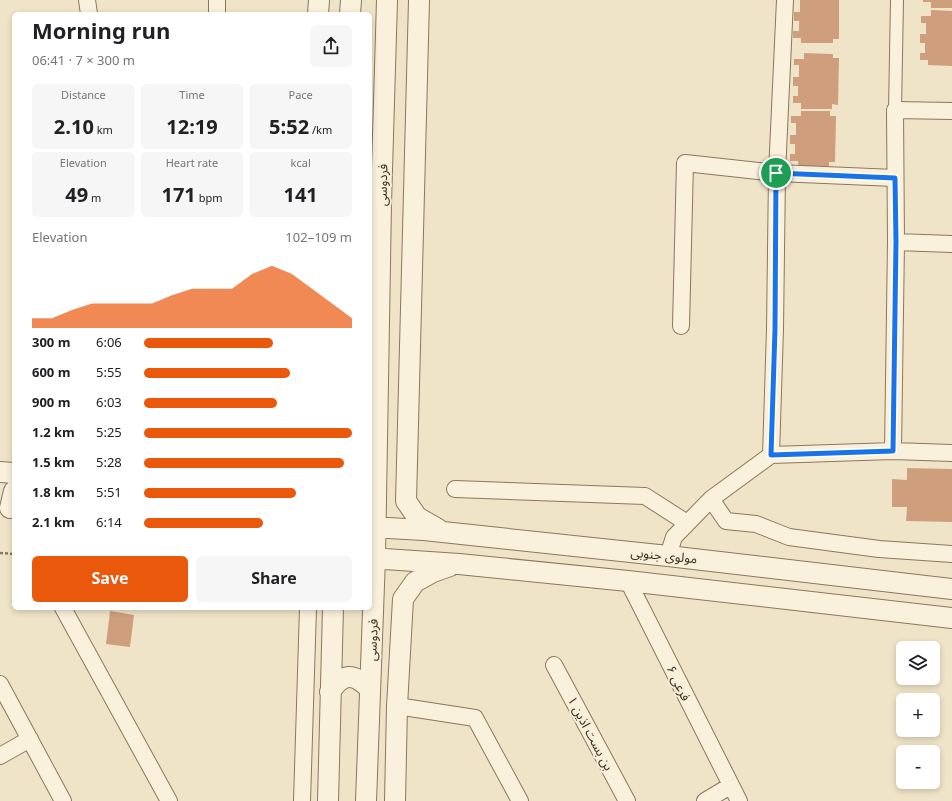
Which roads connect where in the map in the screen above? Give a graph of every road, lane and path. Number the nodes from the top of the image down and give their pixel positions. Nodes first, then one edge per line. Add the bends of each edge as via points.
1 (87, 0) edge
2 (217, 0) edge
3 (319, 0) edge
4 (351, 0) edge
5 (387, 0) edge
6 (402, 0) edge
7 (419, 0) edge
8 (785, 0) edge
9 (897, 0) edge
10 (89, 12) edge
11 (217, 12) edge
12 (318, 12) edge
13 (350, 12) edge
14 (386, 44) junction
15 (895, 110) junction
16 (952, 111) edge
17 (776, 173) junction
18 (895, 178) junction
19 (376, 209) edge
20 (372, 241) edge
21 (896, 242) junction
22 (952, 244) edge
23 (381, 256) junction
24 (681, 326) dead end
25 (893, 451) junction
26 (952, 453) edge
27 (771, 455) junction
28 (0, 472) edge
29 (12, 473) edge
30 (455, 489) dead end
31 (711, 499) junction
32 (687, 523) junction
33 (372, 527) edge
34 (446, 532) junction
35 (0, 553) edge
36 (12, 554) edge
37 (952, 554) edge
38 (668, 556) junction
39 (373, 558) edge
40 (459, 564) junction
41 (628, 581) junction
42 (952, 589) edge
43 (372, 602) edge
44 (64, 610) edge
45 (308, 610) edge
46 (333, 610) edge
47 (372, 610) edge
48 (952, 618) edge
49 (554, 665) dead end
50 (0, 684) edge
51 (370, 689) junction
52 (330, 692) junction
53 (397, 706) junction
54 (30, 739) junction
55 (0, 756) edge
56 (730, 786) junction
57 (63, 801) edge
58 (169, 801) edge
59 (302, 801) edge
60 (328, 801) edge
61 (366, 801) edge
62 (395, 801) edge
63 (520, 801) edge
64 (627, 801) edge
65 (705, 801) edge
66 (738, 801) edge

1 - 10 street
2 - 11 street
3 - 12 street
4 - 13 street
5 - 14 street, فردوسی
6 - 14 street
7 - 34 street via 406,502 417,518
8 - 17 street
9 - 15 street
14 - 19 street, فردوسی
15 - 16 street
15 - 18 street
17 - 18 street
17 - 24 street via 685,163
17 - 27 street
18 - 21 street
19 - 23 street, فردوسی
20 - 23 street via 378,246
21 - 22 street
21 - 25 street
23 - 33 street, فردوسی
25 - 26 street
25 - 27 street
27 - 31 street
28 - 29 street
30 - 32 street via 645,496
31 - 32 street
31 - 37 street via 726,521 756,524 789,537 879,549
32 - 38 street via 674,537
33 - 34 street, مولوی جنوبی
33 - 39 street, فردوسی
34 - 38 street, مولوی جنوبی
35 - 36 path
38 - 42 street, مولوی جنوبی
39 - 40 street
39 - 43 street, فردوسی
40 - 41 street
40 - 53 street via 432,572 415,582 403,599
41 - 48 street
41 - 56 street, فرعی ۶
44 - 58 street
45 - 59 street
46 - 52 street
47 - 51 street, فردوسی
49 - 64 street, بن بست اذین ۱
50 - 54 street
51 - 52 street via 352,676 337,681
51 - 61 street, فردوسی
52 - 60 street
53 - 62 street
53 - 63 street via 475,718
54 - 55 street
54 - 57 street
56 - 65 street
56 - 66 street, فرعی ۶

